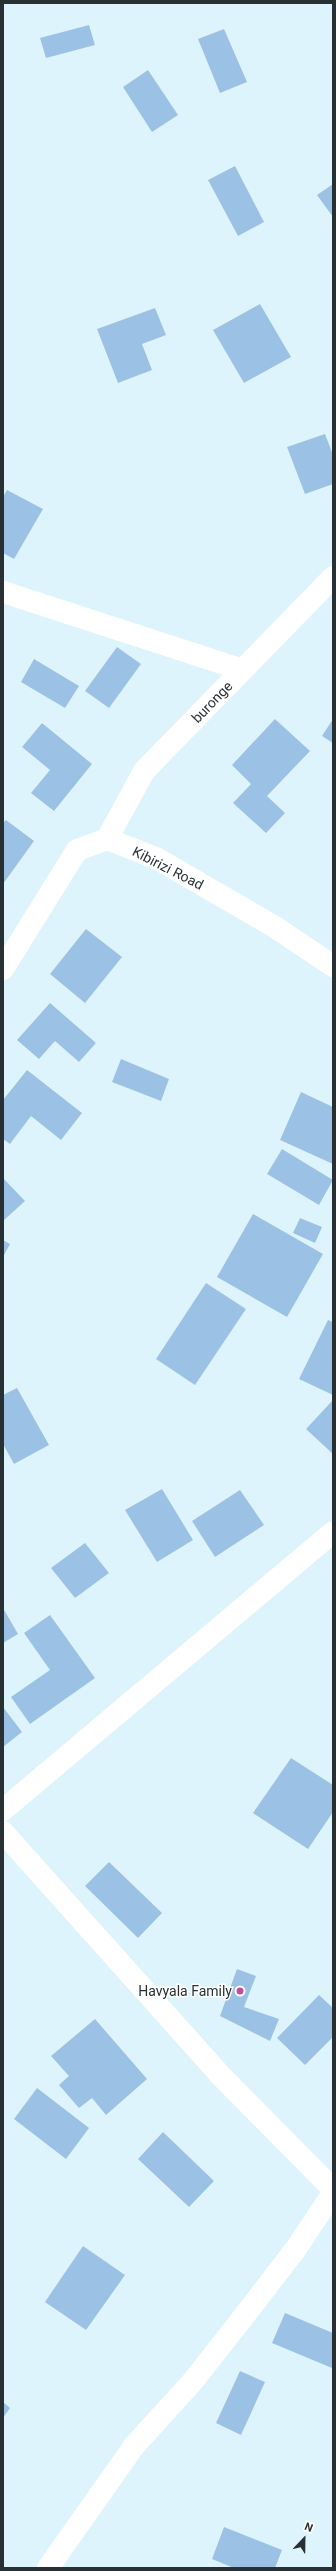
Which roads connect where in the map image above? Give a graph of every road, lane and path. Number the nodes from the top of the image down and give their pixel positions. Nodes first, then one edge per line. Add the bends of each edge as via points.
1 (333, 577) edge
2 (3, 592) edge
3 (243, 670) junction
4 (107, 838) junction
5 (333, 966) edge
6 (3, 969) edge
7 (333, 1532) edge
8 (3, 1810) edge
9 (3, 1832) edge
10 (331, 2184) edge
11 (48, 2568) edge

1 - 3 street, buronge
2 - 3 street
3 - 4 street, buronge via 144,771
4 - 5 street, Kibirizi Road via 156,858 275,927
4 - 6 street via 77,850
7 - 8 street
9 - 10 street via 219,2074
10 - 11 street via 295,2250 193,2381 134,2446

